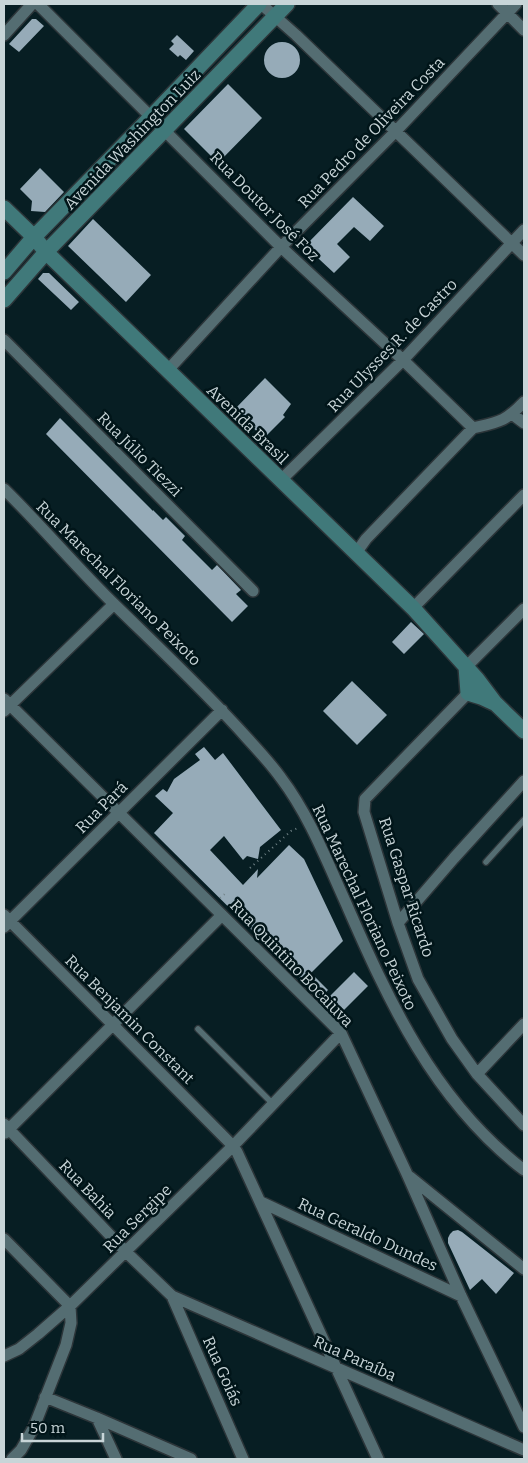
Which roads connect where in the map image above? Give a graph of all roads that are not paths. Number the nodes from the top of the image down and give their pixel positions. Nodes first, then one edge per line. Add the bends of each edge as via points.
1 (32, 4) edge
2 (38, 4) edge
3 (260, 4) edge
4 (287, 4) edge
5 (498, 4) edge
6 (516, 4) edge
7 (507, 13) junction
8 (276, 16) junction
9 (524, 30) edge
10 (4, 34) edge
11 (151, 117) junction
12 (165, 130) junction
13 (396, 131) junction
14 (4, 208) edge
15 (524, 230) edge
16 (34, 237) junction
17 (512, 243) junction
18 (281, 247) junction
19 (46, 252) junction
20 (524, 255) edge
21 (4, 272) edge
22 (4, 300) edge
23 (4, 340) edge
24 (403, 360) junction
25 (168, 370) junction
26 (524, 402) edge
27 (512, 414) junction
28 (524, 423) edge
29 (473, 428) junction
30 (281, 480) junction
31 (524, 495) edge
32 (6, 497) edge
33 (356, 552) junction
34 (253, 591) dead end
35 (114, 604) junction
36 (413, 608) junction
37 (524, 609) edge
38 (466, 667) junction
39 (468, 693) junction
40 (495, 703) junction
41 (6, 705) edge
42 (222, 710) junction
43 (524, 731) edge
44 (524, 781) edge
45 (118, 812) junction
46 (524, 820) edge
47 (486, 862) dead end
48 (222, 915) junction
49 (6, 921) edge
50 (398, 923) junction
51 (113, 1024) junction
52 (524, 1024) edge
53 (198, 1029) dead end
54 (341, 1033) junction
55 (477, 1074) junction
56 (273, 1104) junction
57 (524, 1124) edge
58 (5, 1129) edge
59 (233, 1146) junction
60 (524, 1170) edge
61 (407, 1174) junction
62 (261, 1202) junction
63 (444, 1205) junction
64 (433, 1232) junction
65 (4, 1239) edge
66 (126, 1252) junction
67 (524, 1269) edge
68 (172, 1296) junction
69 (461, 1296) junction
70 (70, 1306) junction
71 (4, 1356) edge
72 (337, 1368) junction
73 (45, 1398) junction
74 (97, 1418) junction
75 (524, 1427) edge
76 (524, 1450) edge
77 (12, 1459) edge
78 (116, 1459) edge
79 (191, 1459) edge
80 (243, 1459) edge
81 (378, 1459) edge

1 - 10 street
2 - 11 street, Rua Doutor José Foz
3 - 8 street
3 - 11 street, Avenida Washington Luiz
4 - 8 street, Avenida Washington Luiz
5 - 7 street
6 - 7 street, Rua Pedro de Oliveira Costa
7 - 9 street
7 - 13 street, Rua Pedro de Oliveira Costa
8 - 12 street, Avenida Washington Luiz
8 - 13 street
11 - 12 street, Rua Doutor José Foz
11 - 16 street, Avenida Washington Luiz
12 - 18 street, Rua Doutor José Foz
12 - 19 street, Avenida Washington Luiz
13 - 17 street
13 - 18 street, Rua Pedro de Oliveira Costa
14 - 16 street, Avenida Brasil
15 - 17 street, Rua Ulysses R. de Castro
16 - 19 street, Avenida Brasil
16 - 21 street, Avenida Washington Luiz
17 - 20 street
17 - 24 street, Rua Ulysses R. de Castro
18 - 24 street, Rua Doutor José Foz
18 - 25 street, Rua Pedro de Oliveira Costa
19 - 22 street, Avenida Washington Luiz
19 - 25 street, Avenida Brasil
23 - 34 street, Rua Júlio Tiezzi
24 - 29 street, Rua Doutor José Foz
24 - 30 street, Rua Ulysses R. de Castro
25 - 30 street, Avenida Brasil
26 - 27 street
27 - 28 street
27 - 29 street via 498,423
29 - 33 street
30 - 33 street, Avenida Brasil
31 - 36 street
32 - 35 street, Rua Marechal Floriano Peixoto
33 - 36 street, Avenida Brasil
35 - 41 street
35 - 42 street, Rua Marechal Floriano Peixoto
36 - 38 street, Avenida Brasil
37 - 38 street
38 - 39 street
38 - 40 street, Avenida Brasil
39 - 40 street
39 - 50 street, Rua Gaspar Ricardo via 365,799 364,812
40 - 43 street
41 - 45 street, Rua Quintino Bocaiuva
42 - 45 street, Rua Pará
42 - 60 street, Rua Marechal Floriano Peixoto via 282,778 309,823 374,968 417,1049 474,1124
44 - 50 street
45 - 48 street, Rua Quintino Bocaiuva
45 - 49 street, Rua Pará
46 - 47 lane
48 - 51 street
48 - 54 street, Rua Quintino Bocaiuva
49 - 51 street, Rua Benjamin Constant
50 - 55 street, Rua Gaspar Ricardo via 418,979 452,1039
51 - 58 street
51 - 59 street, Rua Benjamin Constant
52 - 55 street
53 - 56 lane
54 - 56 street, Rua Sergipe
54 - 61 street, Rua Quintino Bocaiuva
55 - 57 street, Rua Gaspar Ricardo
56 - 59 street, Rua Sergipe
58 - 66 street, Rua Bahia
59 - 62 street, Rua Benjamin Constant
59 - 66 street, Rua Sergipe
61 - 63 street, Rua Quintino Bocaiuva
61 - 64 street
62 - 69 street, Rua Geraldo Dundes
62 - 72 street, Rua Benjamin Constant
63 - 64 street via 434,1218
63 - 67 street, Rua Quintino Bocaiuva
64 - 69 street
65 - 70 street
66 - 68 street, Rua Bahia
66 - 70 street, Rua Sergipe
68 - 72 street, Rua Paraíba
68 - 80 street, Rua Goiás
69 - 75 street
70 - 71 street, Rua Sergipe via 25,1344
70 - 73 street via 71,1323 66,1345
72 - 76 street, Rua Paraíba
72 - 81 street, Rua Benjamin Constant
73 - 74 street
73 - 77 street via 34,1428
74 - 78 street
74 - 79 street

